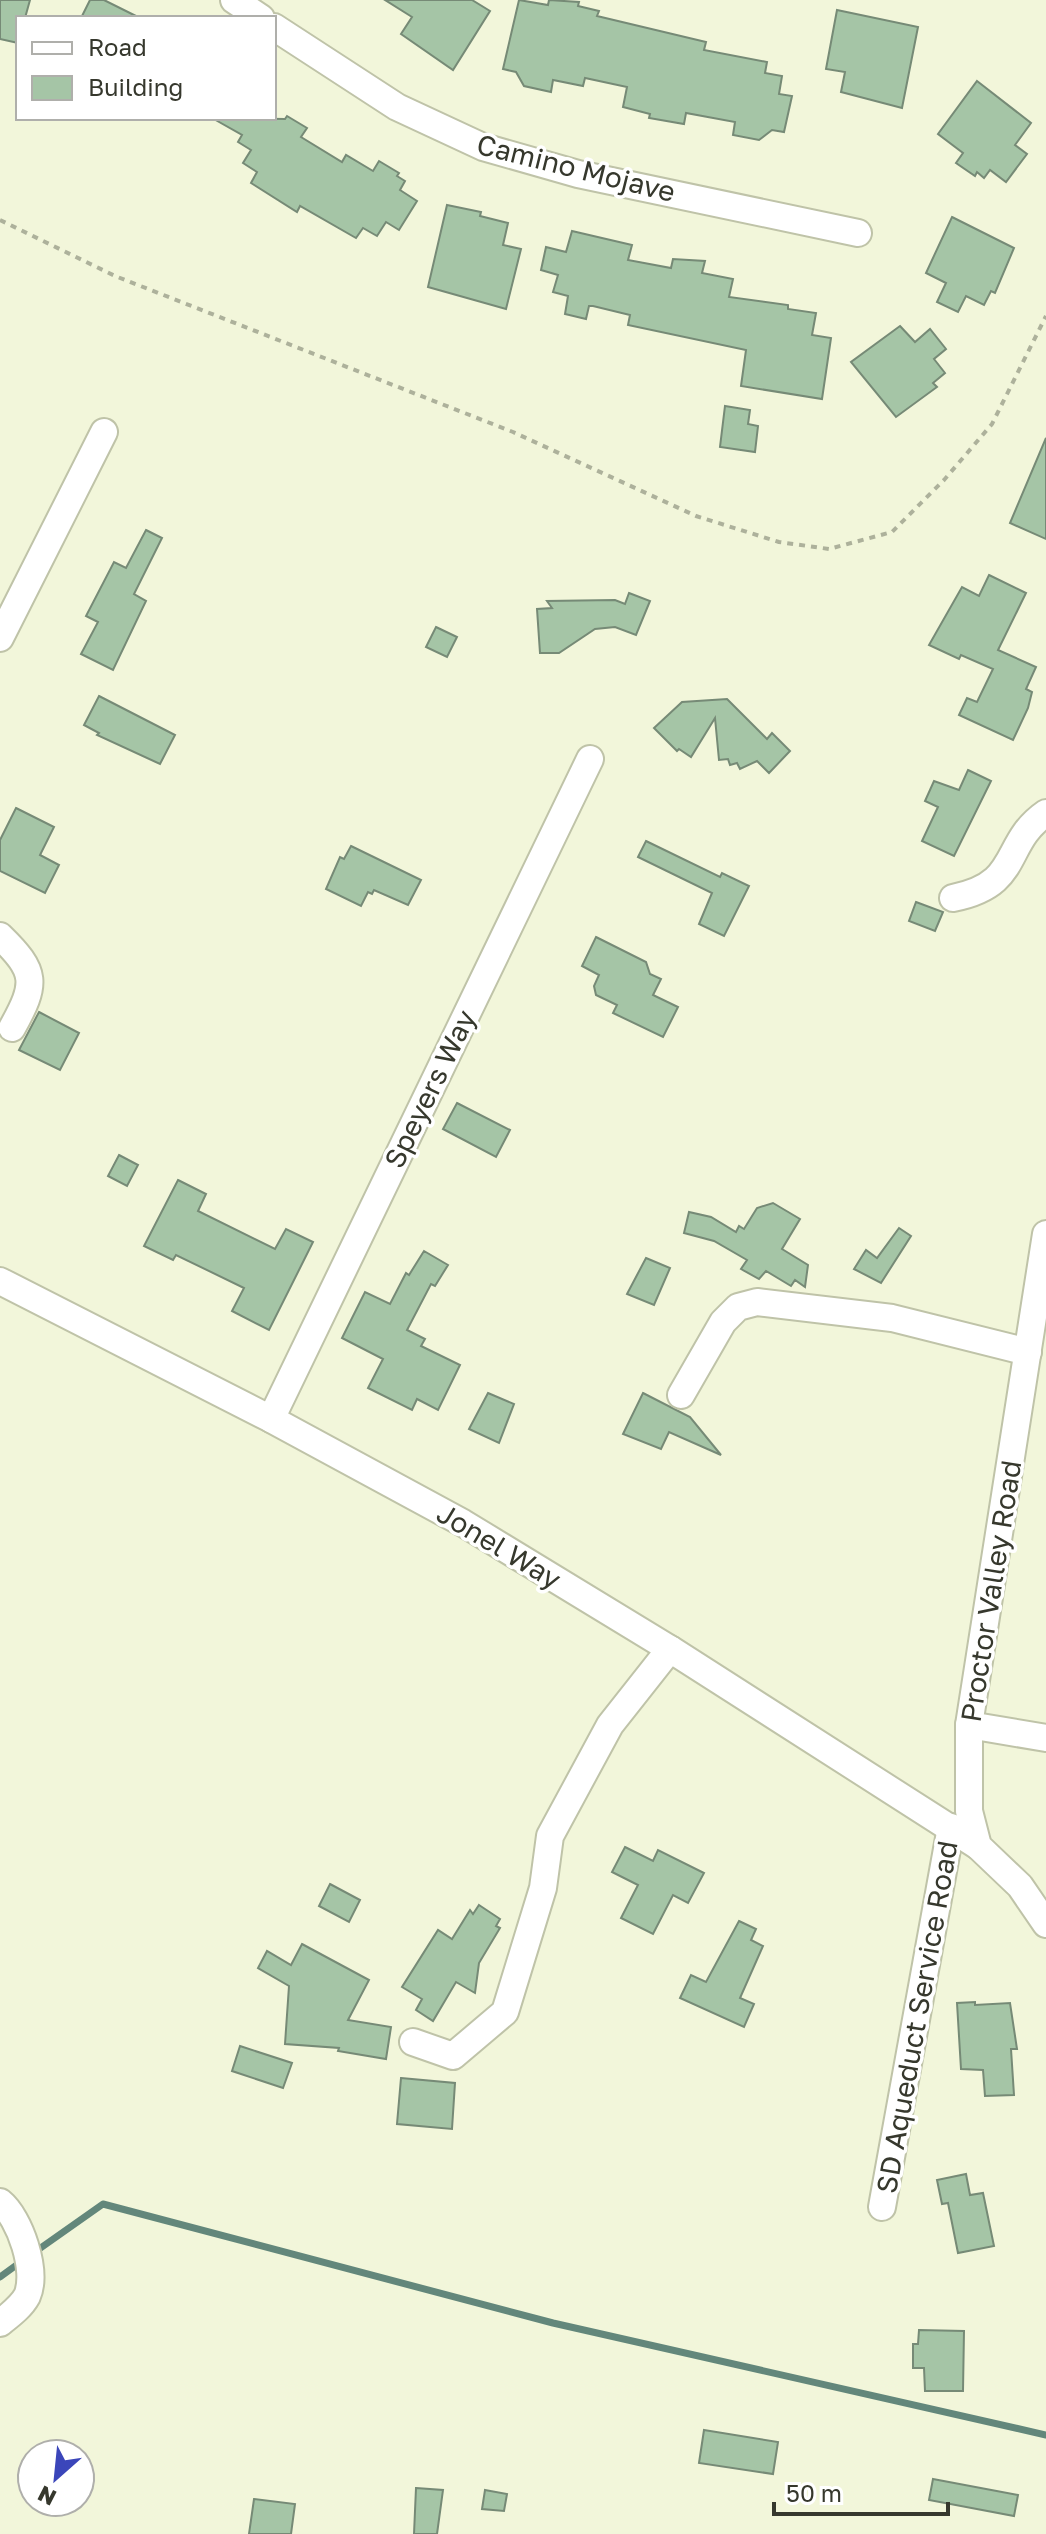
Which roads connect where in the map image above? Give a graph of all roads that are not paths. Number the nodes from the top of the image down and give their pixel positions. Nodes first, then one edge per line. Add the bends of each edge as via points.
1 (234, 0) edge
2 (258, 16) edge
3 (276, 28) edge
4 (858, 233) dead end
5 (104, 432) dead end
6 (0, 638) edge
7 (590, 759) dead end
8 (1046, 813) edge
9 (953, 898) dead end
10 (0, 936) edge
11 (12, 1028) dead end
12 (1046, 1234) edge
13 (0, 1281) edge
14 (1028, 1352) junction
15 (681, 1395) dead end
16 (271, 1419) junction
17 (670, 1649) junction
18 (969, 1725) junction
19 (1046, 1738) edge
20 (951, 1827) junction
21 (978, 1846) junction
22 (1046, 1924) edge
23 (413, 2042) dead end
24 (0, 2202) edge
25 (882, 2207) dead end
26 (0, 2323) edge

1 - 2 street
3 - 4 street, Camino Mojave via 397,107 483,147 578,174
5 - 6 street
7 - 16 street, Speyers Way
8 - 9 street via 1027,826 1006,872 974,894
10 - 11 street via 29,969 31,984
12 - 14 street, Proctor Valley Road
13 - 16 street, Jonel Way
14 - 15 street via 892,1318 757,1302 738,1307 723,1322
14 - 18 street, Proctor Valley Road
16 - 17 street, Jonel Way via 463,1523
17 - 20 street, Jonel Way
17 - 23 street via 610,1725 550,1836 543,1888 505,2012 453,2056
18 - 19 street
18 - 21 street, Proctor Valley Road via 969,1811
20 - 21 street, Jonel Way
20 - 25 street, SD Aqueduct Service Road
21 - 22 street via 1020,1886
24 - 26 street via 17,2220 30,2282 21,2305

